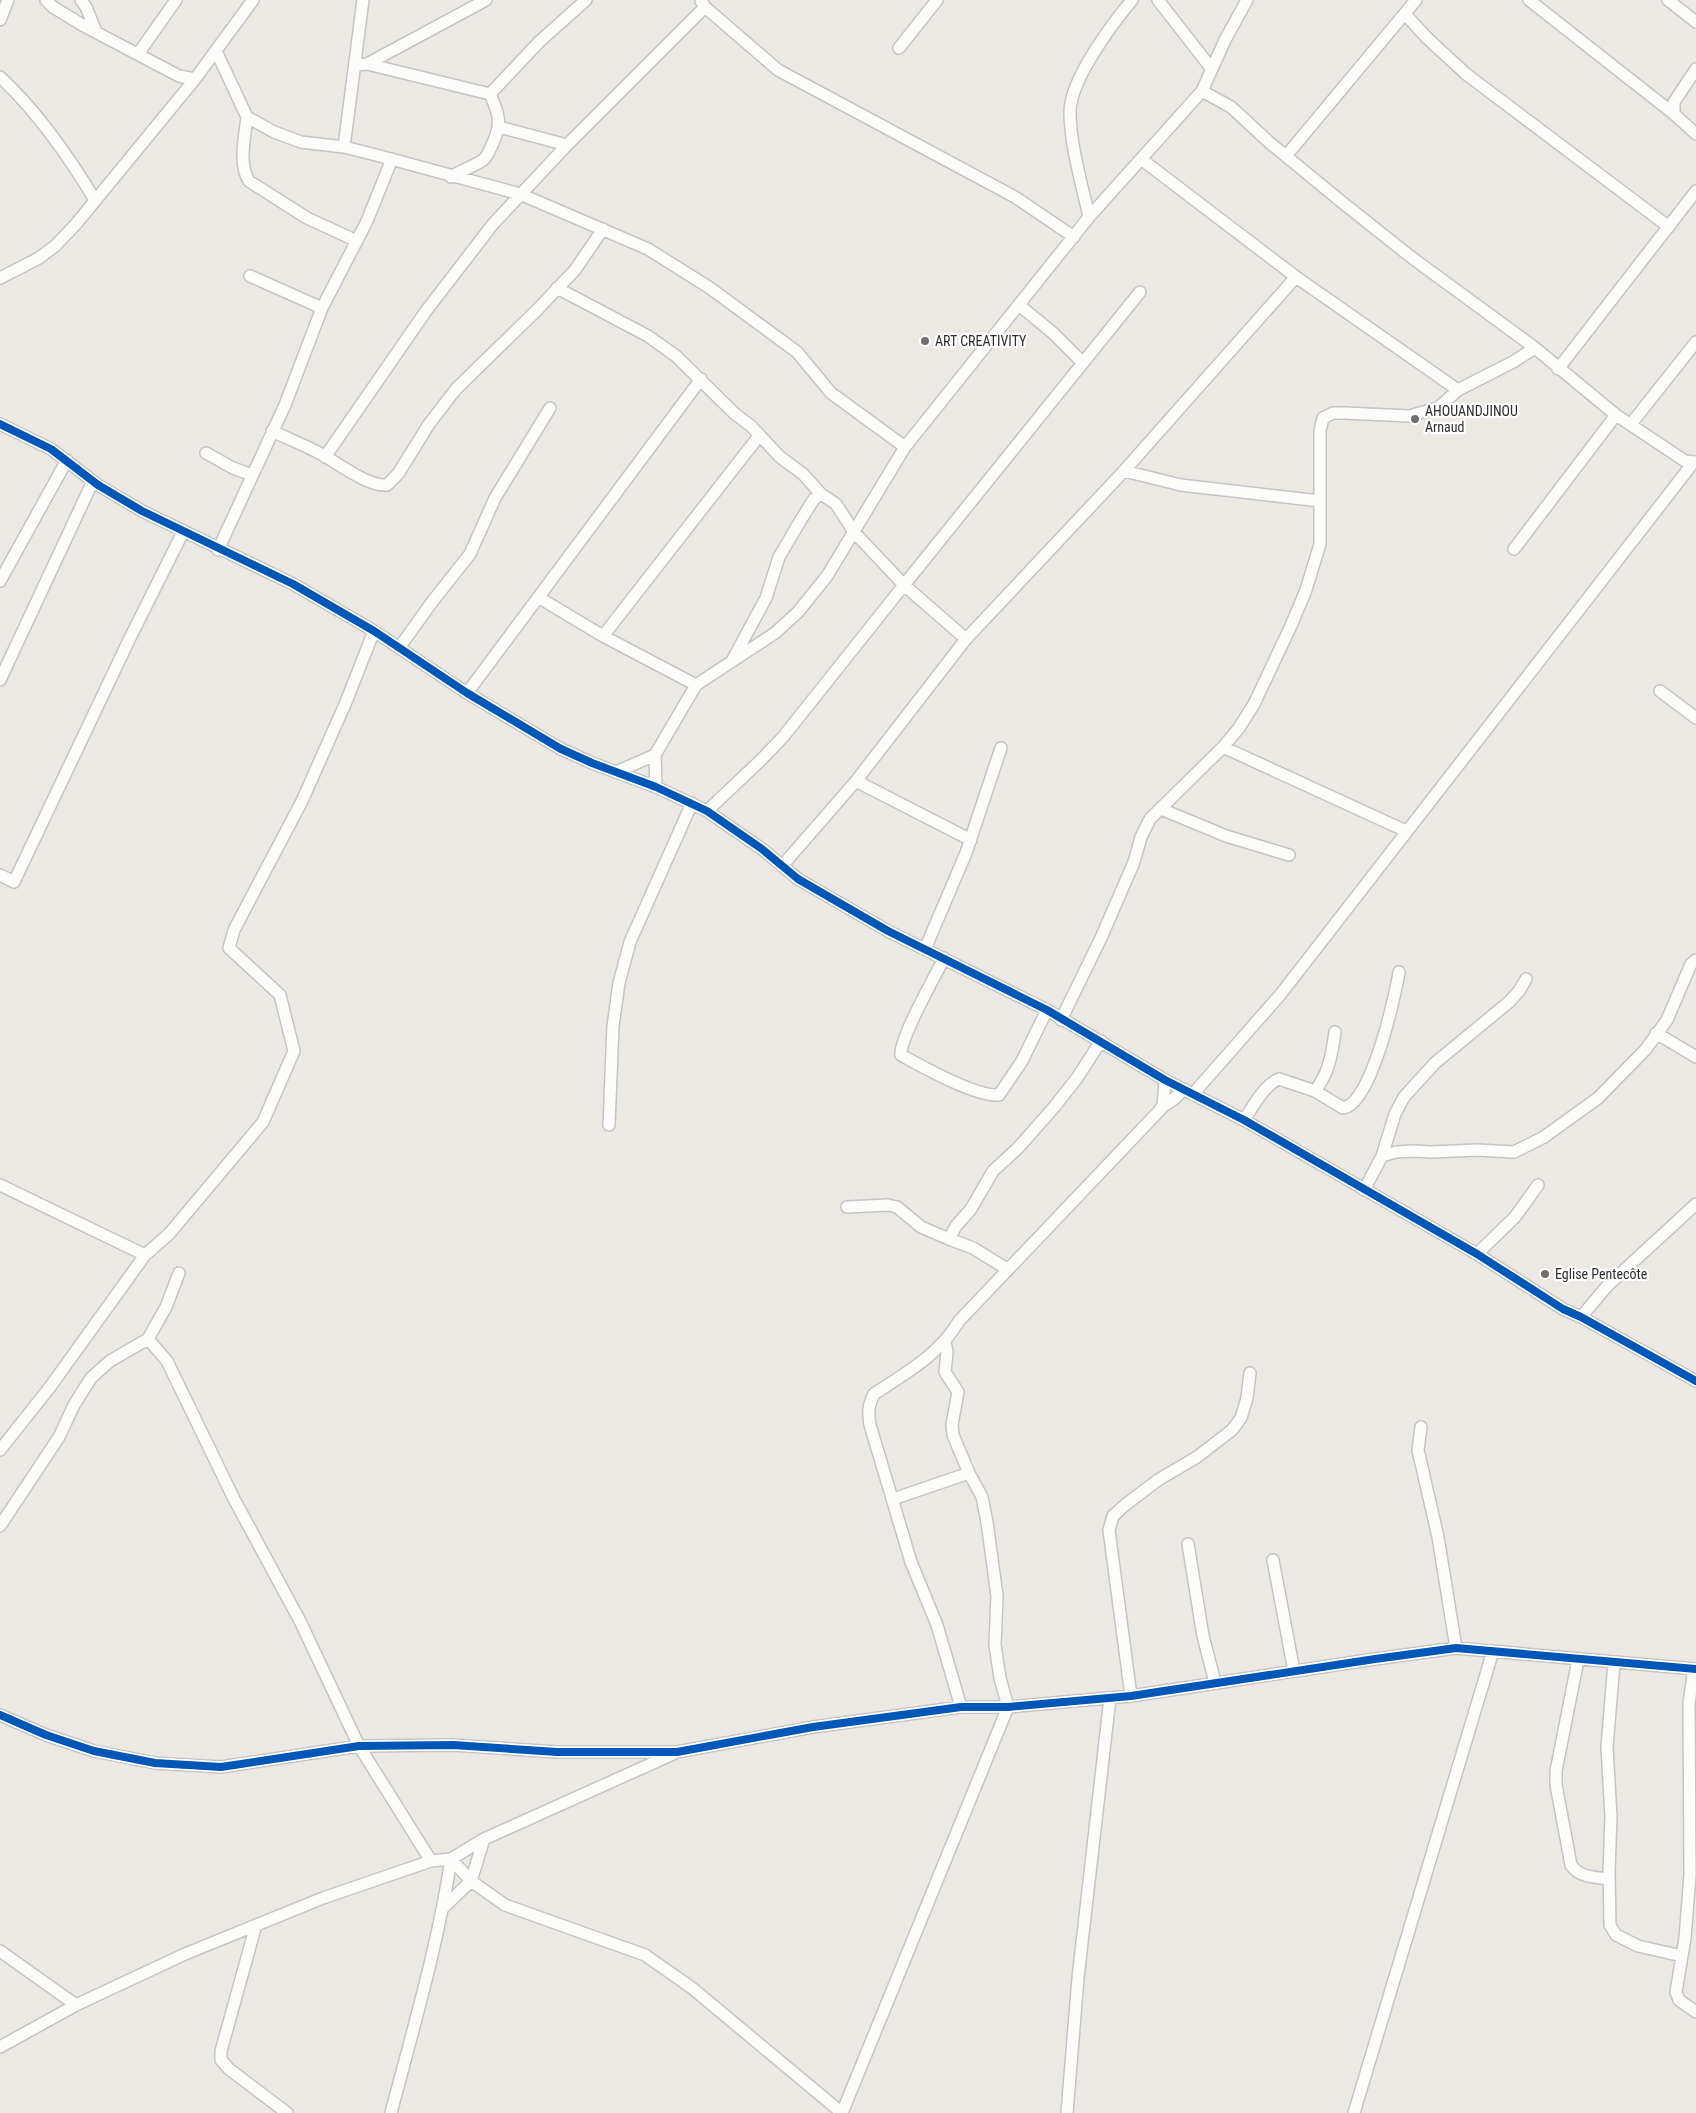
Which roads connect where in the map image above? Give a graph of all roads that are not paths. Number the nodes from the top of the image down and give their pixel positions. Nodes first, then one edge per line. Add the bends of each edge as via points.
1 (8, 0) edge
2 (46, 0) edge
3 (81, 0) edge
4 (176, 0) edge
5 (254, 0) edge
6 (363, 0) edge
7 (486, 0) edge
8 (586, 0) edge
9 (937, 0) edge
10 (1132, 0) edge
11 (1158, 0) edge
12 (1247, 0) edge
13 (1416, 0) edge
14 (1529, 0) edge
15 (1668, 0) edge
16 (703, 3) edge
17 (1405, 14) junction
18 (0, 20) edge
19 (1696, 22) edge
20 (96, 32) junction
21 (899, 48) dead end
22 (216, 50) junction
23 (138, 54) junction
24 (361, 65) junction
25 (1211, 68) junction
26 (1696, 70) edge
27 (0, 77) edge
28 (195, 79) junction
29 (1202, 91) junction
30 (490, 94) junction
31 (1674, 114) junction
32 (247, 117) junction
33 (499, 127) junction
34 (1696, 134) edge
35 (567, 144) junction
36 (344, 147) junction
37 (1286, 156) junction
38 (392, 159) junction
39 (1141, 159) junction
40 (451, 177) junction
41 (1696, 191) edge
42 (520, 194) junction
43 (95, 200) junction
44 (1089, 217) junction
45 (1669, 227) junction
46 (603, 229) junction
47 (1074, 236) junction
48 (357, 241) junction
49 (250, 276) dead end
50 (1296, 277) junction
51 (0, 278) edge
52 (557, 288) junction
53 (1140, 292) dead end
54 (1019, 305) junction
55 (322, 308) junction
56 (1696, 342) edge
57 (1535, 348) junction
58 (1083, 363) junction
59 (1558, 369) junction
60 (701, 379) junction
61 (1458, 390) junction
62 (550, 408) dead end
63 (1616, 415) junction
64 (0, 424) edge
65 (1631, 424) junction
66 (272, 431) junction
67 (759, 436) junction
68 (905, 447) junction
69 (206, 453) dead end
70 (325, 457) junction
71 (67, 460) junction
72 (1694, 463) edge
73 (1124, 471) junction
74 (252, 475) junction
75 (93, 481) junction
76 (821, 494) junction
77 (1320, 501) junction
78 (854, 532) junction
79 (181, 536) dead end
80 (1514, 549) dead end
81 (218, 550) junction
82 (0, 581) edge
83 (904, 585) junction
84 (538, 597) junction
85 (374, 631) junction
86 (603, 636) junction
87 (966, 639) junction
88 (399, 648) junction
89 (732, 660) junction
90 (0, 680) edge
91 (696, 685) junction
92 (1660, 691) dead end
93 (467, 693) junction
94 (1696, 718) edge
95 (1223, 747) junction
96 (1001, 748) dead end
97 (655, 755) junction
98 (616, 772) junction
99 (856, 781) junction
100 (656, 787) junction
101 (692, 803) junction
102 (1161, 809) junction
103 (707, 811) junction
104 (1406, 831) junction
105 (971, 840) junction
106 (1288, 855) dead end
107 (782, 866) junction
108 (0, 875) edge
109 (925, 949) junction
110 (944, 958) junction
111 (1696, 960) edge
112 (1399, 972) dead end
113 (1526, 979) dead end
114 (1047, 1010) junction
115 (1061, 1020) junction
116 (1335, 1032) dead end
117 (1656, 1033) junction
118 (1101, 1041) junction
119 (1696, 1057) edge
120 (1165, 1080) junction
121 (1315, 1090) junction
122 (1189, 1091) junction
123 (1163, 1106) junction
124 (1244, 1120) junction
125 (609, 1125) dead end
126 (1382, 1156) junction
127 (0, 1185) edge
128 (1538, 1185) dead end
129 (1364, 1190) junction
130 (1696, 1204) edge
131 (847, 1207) dead end
132 (949, 1239) junction
133 (1477, 1254) junction
134 (145, 1255) junction
135 (1007, 1269) junction
136 (179, 1273) dead end
137 (1581, 1317) junction
138 (148, 1339) junction
139 (945, 1341) junction
140 (1250, 1373) dead end
141 (1696, 1381) edge
142 (1421, 1427) dead end
143 (0, 1450) edge
144 (969, 1473) junction
145 (893, 1499) junction
146 (0, 1526) edge
147 (1188, 1544) dead end
148 (1273, 1560) dead end
149 (1456, 1648) junction
150 (1493, 1651) junction
151 (1578, 1660) junction
152 (1614, 1663) junction
153 (1695, 1669) edge
154 (1294, 1671) junction
155 (1215, 1682) junction
156 (1131, 1696) junction
157 (1110, 1698) junction
158 (961, 1707) junction
159 (1008, 1708) junction
160 (0, 1715) edge
161 (359, 1746) junction
162 (677, 1752) junction
163 (484, 1839) junction
164 (451, 1859) junction
165 (431, 1861) junction
166 (1609, 1879) junction
167 (471, 1881) junction
168 (444, 1908) junction
169 (256, 1925) junction
170 (0, 1951) edge
171 (1682, 1956) junction
172 (76, 2005) junction
173 (1696, 2012) edge
174 (0, 2047) edge
175 (287, 2113) edge
176 (391, 2113) edge
177 (842, 2113) edge
178 (1067, 2113) edge
179 (1354, 2113) edge

1 - 18 street
2 - 20 street via 60,12
3 - 20 street
4 - 23 street
5 - 22 street
6 - 24 street
7 - 24 street
8 - 30 street via 539,42
9 - 21 street
10 - 44 street via 1081,72 1070,110
11 - 25 street
12 - 25 street
13 - 17 street
14 - 31 street
15 - 19 street
16 - 35 street
16 - 47 street via 778,70 1015,197
17 - 37 street
17 - 45 street via 1466,74
20 - 23 street
22 - 28 street
22 - 32 street
23 - 28 street via 179,76
24 - 30 street
24 - 36 street
25 - 29 street
26 - 31 street via 1674,102
27 - 43 street via 68,156
28 - 43 street
29 - 37 street via 1231,107
29 - 39 street
30 - 33 street
31 - 34 street
32 - 36 street via 287,138
32 - 48 street via 243,161 244,174 249,181 307,218
33 - 35 street
33 - 40 street via 487,156
35 - 42 street
36 - 38 street
37 - 57 street via 1411,256
38 - 40 street
38 - 48 street
39 - 44 street
39 - 50 street
40 - 42 street
41 - 45 street
42 - 46 street
42 - 70 street via 443,287
43 - 51 street via 55,246
44 - 47 street
45 - 59 street
46 - 52 street via 580,264
46 - 68 street via 648,249 710,288 797,352 831,393
47 - 54 street
48 - 55 street
49 - 55 street
50 - 61 street
50 - 73 street
52 - 60 street via 648,336
52 - 70 street via 456,389 392,482 382,486
53 - 58 street
54 - 58 street via 1053,332
54 - 68 street
55 - 66 street
56 - 65 street
57 - 59 street
57 - 61 street
58 - 83 street
59 - 63 street
60 - 67 street
60 - 84 street
61 - 77 street via 1438,408 1409,416 1333,413 1323,418 1320,431
62 - 88 street via 495,498 470,554
63 - 65 street
63 - 80 street
64 - 71 street
65 - 72 street via 1684,461
66 - 70 street
66 - 74 street
67 - 76 street
67 - 86 street
68 - 78 street
69 - 74 street
71 - 75 street
71 - 82 street
72 - 104 street
73 - 77 street via 1181,485
73 - 87 street
74 - 81 street
75 - 81 street via 142,511
75 - 90 street
76 - 78 street via 836,504
76 - 89 street via 814,499 779,557 766,598
77 - 95 street via 1320,544 1306,590 1254,704
78 - 83 street
78 - 89 street via 827,576 798,612 776,633
79 - 108 street via 14,882
81 - 85 street via 292,584
83 - 87 street
83 - 103 street via 783,737
84 - 86 street
84 - 93 street
85 - 88 street
85 - 134 street via 302,800 234,930 229,948 280,995 294,1051 263,1122 169,1234
86 - 91 street
87 - 99 street
88 - 93 street
89 - 91 street
91 - 97 street
92 - 94 street
93 - 98 street via 561,749
95 - 102 street
95 - 104 street
96 - 105 street
97 - 98 street
97 - 100 street
98 - 100 street
99 - 105 street
99 - 107 street
100 - 101 street
101 - 103 street
101 - 125 street via 630,942 619,983 613,1026
102 - 106 street via 1226,836
102 - 115 street via 1150,818 1140,837 1134,862
103 - 107 street
104 - 122 street via 1280,994
105 - 109 street
107 - 109 street via 798,879
109 - 110 street
110 - 114 street
110 - 114 street via 900,1048 901,1055 923,1067 978,1094 999,1095 1022,1061
111 - 117 street via 1690,964 1667,1020
112 - 121 street via 1385,1035 1359,1094 1350,1106 1343,1108
113 - 126 street via 1509,1002 1435,1063 1404,1097
114 - 115 street
115 - 118 street
116 - 121 street via 1330,1064
117 - 119 street
117 - 126 street via 1646,1049 1598,1098 1544,1137 1514,1152 1414,1151
118 - 120 street
118 - 132 street via 1055,1106 993,1171
120 - 122 street
120 - 123 street
121 - 124 street via 1278,1079
122 - 123 street
122 - 124 street
123 - 135 street
124 - 129 street
126 - 129 street
127 - 134 street
128 - 133 street via 1515,1217
129 - 133 street
130 - 137 street via 1608,1286
131 - 132 street via 897,1207 921,1227
132 - 135 street via 973,1248
133 - 137 street
134 - 143 street via 50,1387
135 - 139 street
136 - 138 street via 166,1307
137 - 141 street
138 - 146 street via 110,1361 91,1378 74,1404 59,1437
138 - 161 street via 167,1361 234,1498 300,1621
139 - 144 street via 945,1372 958,1392 953,1435
139 - 145 street via 921,1363 874,1394 870,1401 870,1424
140 - 156 street via 1241,1418 1232,1430 1197,1457 1158,1480 1113,1516 1109,1530
142 - 149 street via 1418,1450 1438,1537
144 - 145 street
144 - 159 street via 982,1497 988,1522 997,1596 995,1645
145 - 158 street via 910,1562 937,1625
147 - 155 street via 1203,1636
148 - 154 street
149 - 150 street
149 - 154 street
150 - 151 street
150 - 179 street
151 - 152 street
151 - 166 street via 1556,1785 1575,1871
152 - 153 street
152 - 166 street via 1607,1747 1611,1817
153 - 171 street via 1689,1703 1690,1875
154 - 155 street
155 - 156 street
156 - 157 street
157 - 159 street
157 - 178 street via 1078,1978
158 - 159 street
158 - 162 street via 814,1727
159 - 177 street
160 - 161 street via 46,1735 94,1750 155,1763 200,1767 247,1764
161 - 162 street via 453,1745 557,1752
161 - 165 street
162 - 163 street
163 - 164 street
163 - 167 street
164 - 165 street
164 - 167 street
164 - 168 street
165 - 169 street
166 - 171 street via 1610,1925 1616,1935 1638,1946
167 - 168 street
167 - 177 street via 505,1905 645,1955 692,1988
168 - 176 street
169 - 172 street
169 - 175 street via 221,2060
170 - 172 street
171 - 173 street via 1676,1992 1679,2000
172 - 174 street

